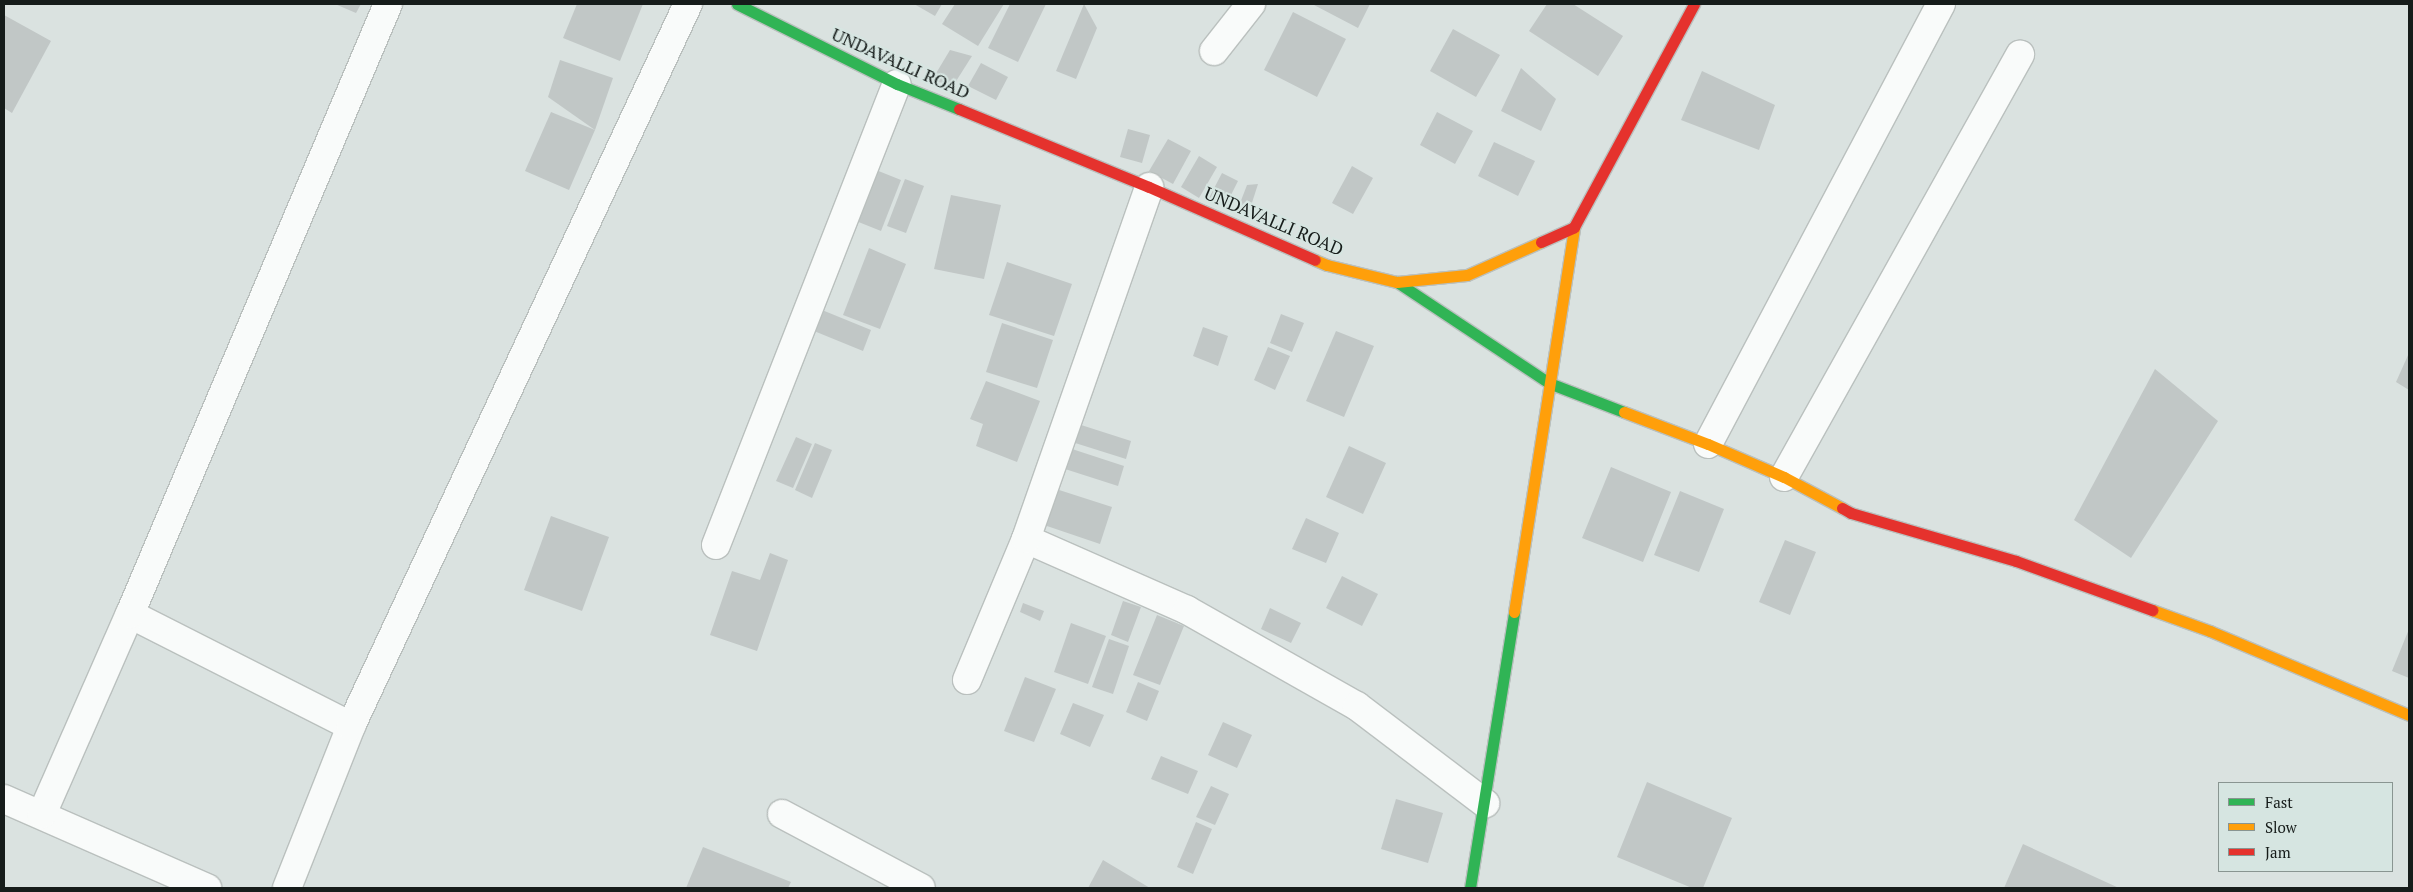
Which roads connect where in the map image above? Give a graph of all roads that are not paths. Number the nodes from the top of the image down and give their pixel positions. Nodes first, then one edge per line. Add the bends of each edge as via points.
1 (388, 4) edge
2 (688, 4) edge
3 (736, 4) edge
4 (1251, 4) edge
5 (1694, 4) edge
6 (1941, 4) edge
7 (1214, 51) dead end
8 (2020, 55) dead end
9 (897, 84) junction
10 (1149, 187) junction
11 (1574, 227) junction
12 (1397, 282) junction
13 (1549, 383) junction
14 (1708, 444) junction
15 (1784, 477) junction
16 (1026, 539) junction
17 (716, 545) dead end
18 (130, 614) junction
19 (967, 680) dead end
20 (2409, 715) edge
21 (351, 726) junction
22 (4, 799) edge
23 (1485, 803) junction
24 (42, 814) junction
25 (782, 814) dead end
26 (158, 879) edge
27 (207, 888) edge
28 (288, 888) edge
29 (921, 888) edge
30 (1470, 888) edge

1 - 18 street
2 - 21 street
3 - 9 street, UNDAVALLI ROAD
4 - 7 street
5 - 11 street
6 - 14 street
8 - 15 street
9 - 10 street, UNDAVALLI ROAD
9 - 17 street
10 - 12 street, UNDAVALLI ROAD via 1327,265
10 - 16 street
11 - 12 street, UNDAVALLI ROAD via 1467,276
11 - 13 street
12 - 13 street
13 - 14 street
13 - 23 street
14 - 15 street
15 - 20 street via 1851,514 2044,571 2210,631
16 - 19 street
16 - 23 street via 1187,610 1357,706
18 - 21 street
18 - 24 street
21 - 28 street
22 - 24 street
23 - 30 street
24 - 26 street
25 - 29 street
26 - 27 street

